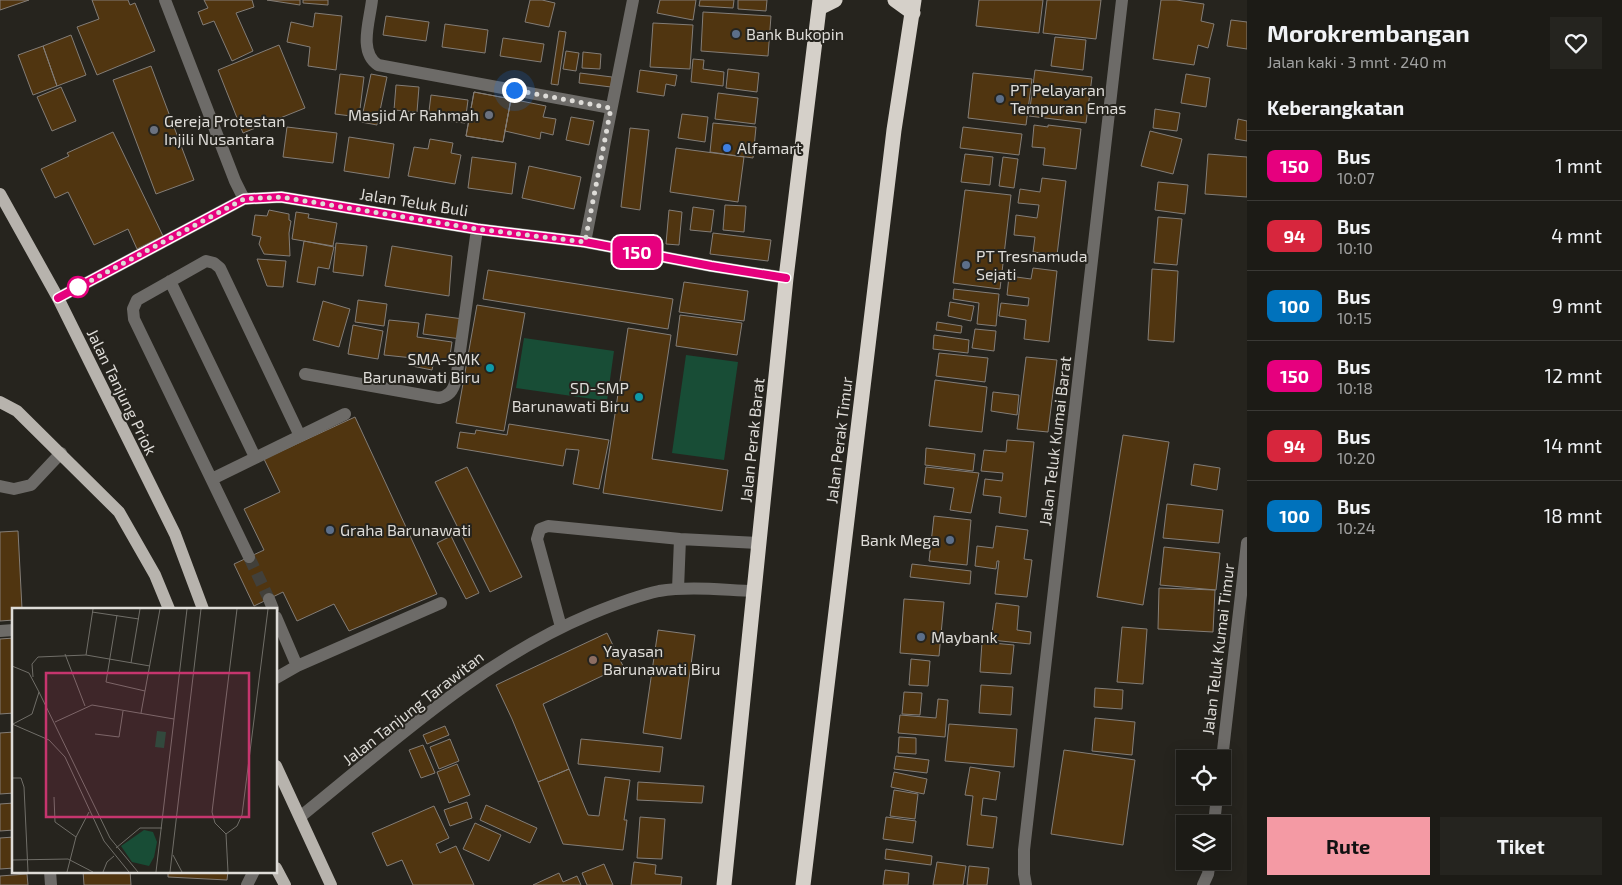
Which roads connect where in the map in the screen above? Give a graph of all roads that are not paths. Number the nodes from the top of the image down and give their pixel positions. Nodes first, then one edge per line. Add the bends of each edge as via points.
1 (165, 0) edge
2 (372, 0) edge
3 (633, 0) edge
4 (835, 0) edge
5 (895, 0) edge
6 (1122, 0) edge
7 (819, 4) edge
8 (913, 6) edge
9 (611, 108) junction
10 (0, 194) edge
11 (244, 199) junction
12 (477, 229) junction
13 (585, 242) junction
14 (786, 278) junction
15 (170, 281) junction
16 (58, 298) junction
17 (305, 374) dead end
18 (0, 402) edge
19 (345, 414) dead end
20 (300, 436) junction
21 (60, 453) junction
22 (255, 457) junction
23 (212, 479) junction
24 (0, 486) edge
25 (680, 539) junction
26 (758, 543) junction
27 (1247, 543) edge
28 (249, 557) tunnel mouth
29 (678, 589) junction
30 (754, 591) junction
31 (441, 603) dead end
32 (170, 608) edge
33 (203, 608) edge
34 (278, 622) edge
35 (561, 627) junction
36 (297, 666) junction
37 (278, 677) edge
38 (1223, 750) edge
39 (278, 770) edge
40 (300, 817) junction
41 (1209, 870) edge
42 (278, 871) edge
43 (50, 872) edge
44 (254, 872) edge
45 (51, 885) edge
46 (247, 885) edge
47 (286, 885) edge
48 (331, 885) edge
49 (724, 885) edge
50 (803, 885) edge
51 (1026, 885) edge
52 (1204, 885) edge

1 - 11 street
2 - 9 street via 367,47 378,65
3 - 9 street
4 - 7 highway
5 - 8 highway
6 - 51 street, Jalan Teluk Kumai Barat via 1024,850
7 - 14 highway, Jalan Perak Barat
8 - 50 highway, Jalan Perak Timur via 893,140
9 - 13 street
10 - 16 main road, Jalan Tanjung Priok
11 - 12 street, Jalan Teluk Buli via 281,197
11 - 16 street, Jalan Teluk Buli
12 - 13 street, Jalan Teluk Buli
12 - 17 street via 456,380 449,394 439,398
13 - 14 street, Jalan Teluk Buli
14 - 26 highway, Jalan Perak Barat
15 - 20 street via 206,261 220,268
15 - 22 street
15 - 23 street via 137,300 134,319
16 - 33 main road, Jalan Tanjung Priok via 175,534
18 - 21 main road via 17,412
19 - 20 street
20 - 22 street
21 - 24 street via 31,485 14,489
21 - 32 main road via 119,512
22 - 23 street
23 - 28 street
25 - 26 street
25 - 29 street
25 - 35 street via 548,526 540,529 536,539
26 - 30 highway, Jalan Perak Barat
27 - 38 street, Jalan Teluk Kumai Timur
29 - 30 street, Jalan Tanjung Tarawitan
29 - 35 street, Jalan Tanjung Tarawitan via 630,599
30 - 49 highway, Jalan Perak Barat
31 - 36 street
34 - 36 street
35 - 40 street, Jalan Tanjung Tarawitan via 467,683
36 - 37 street
39 - 40 main road
40 - 48 main road
41 - 52 street
42 - 47 main road
43 - 45 street
44 - 46 street

